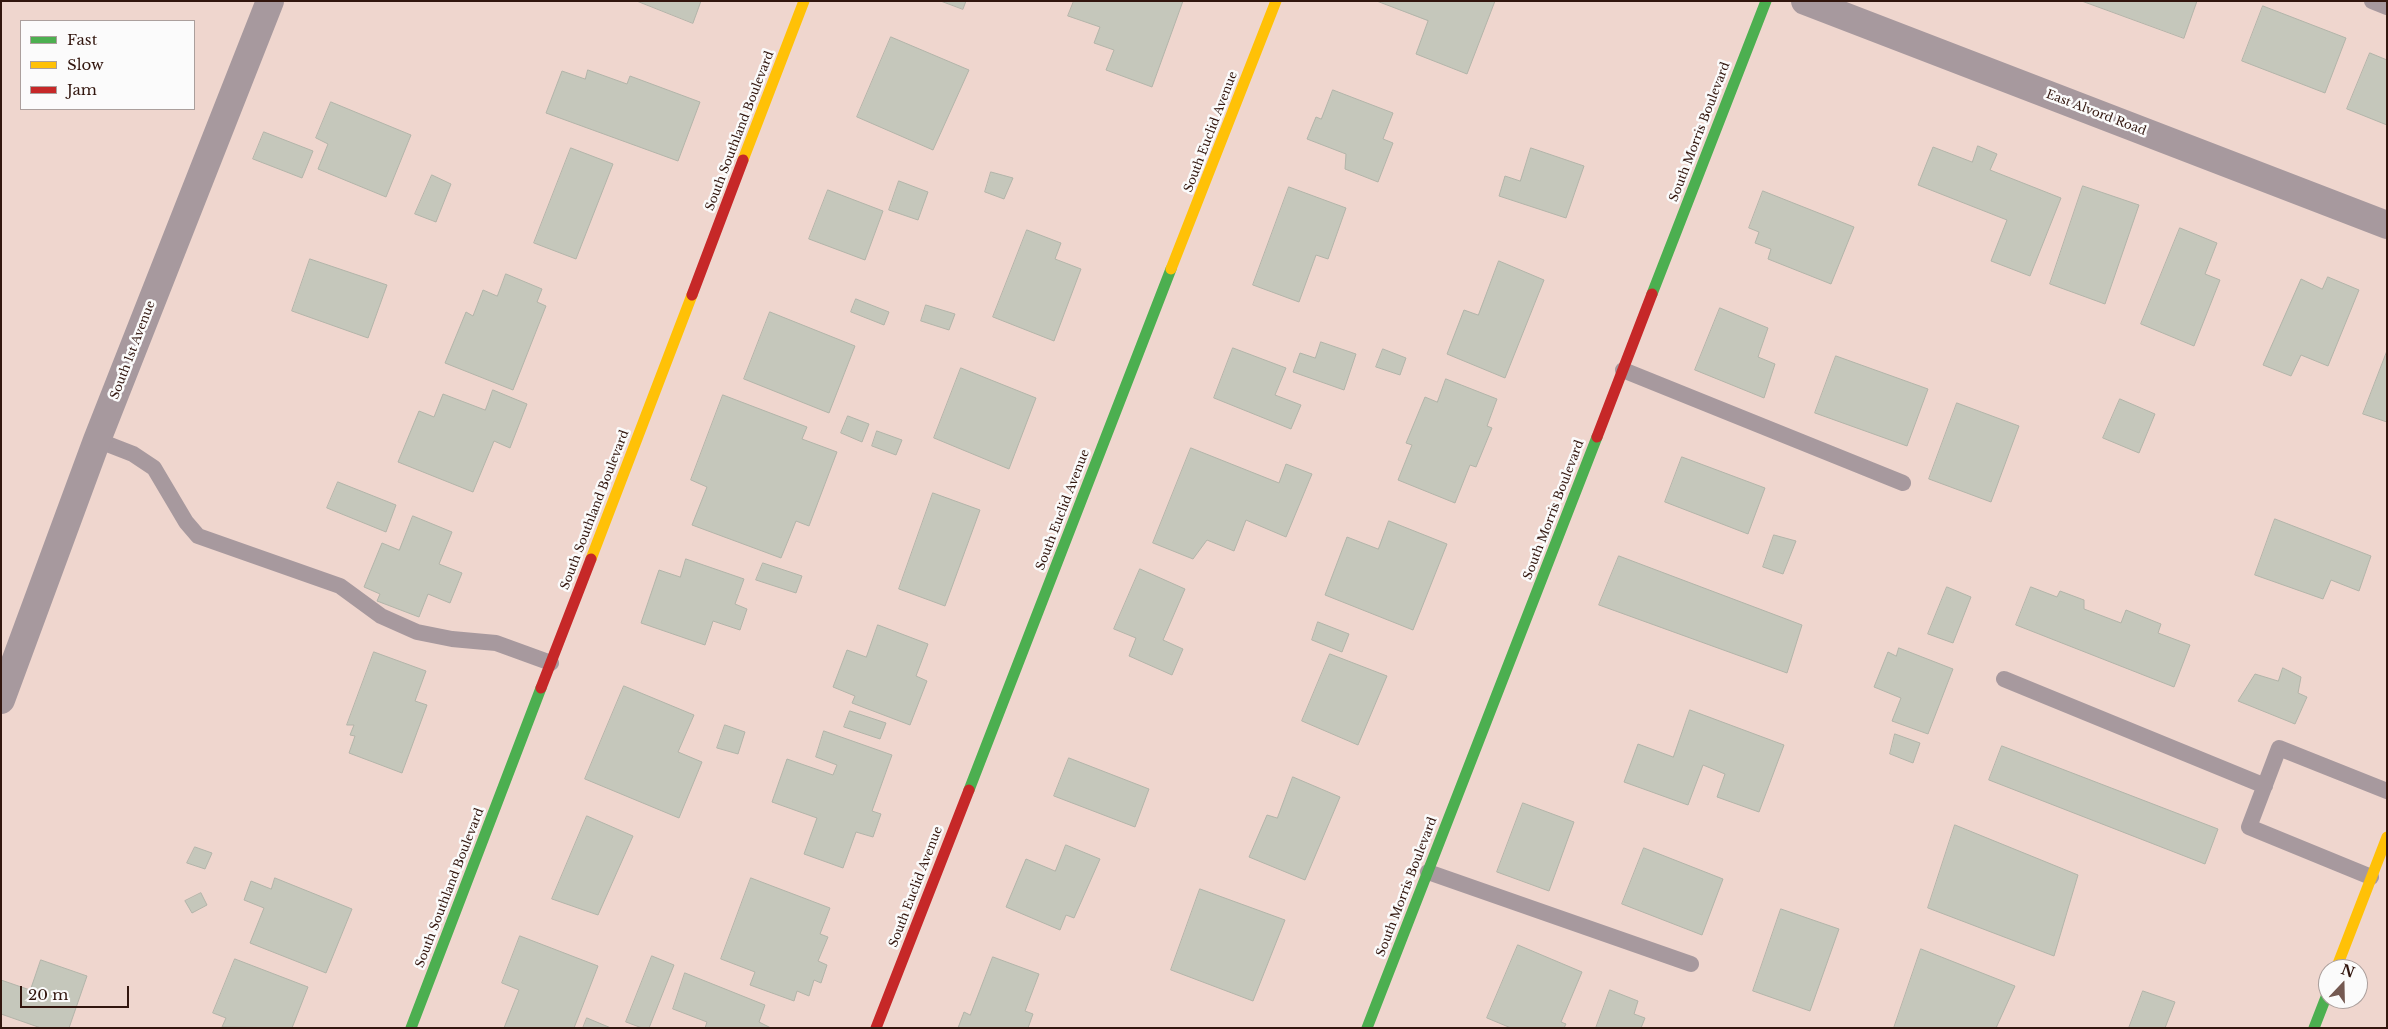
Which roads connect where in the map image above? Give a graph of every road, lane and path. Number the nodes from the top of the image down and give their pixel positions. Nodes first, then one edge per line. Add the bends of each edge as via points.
1 (270, 1) edge
2 (804, 1) edge
3 (1276, 1) edge
4 (1766, 1) edge
5 (1805, 1) edge
6 (2372, 1) edge
7 (2387, 7) edge
8 (2387, 225) edge
9 (1623, 370) junction
10 (98, 440) junction
11 (1903, 483) dead end
12 (551, 663) junction
13 (2004, 679) dead end
14 (1, 700) edge
15 (2265, 786) junction
16 (2387, 791) edge
17 (2387, 837) edge
18 (1428, 872) junction
19 (2371, 877) junction
20 (2340, 959) edge
21 (1691, 964) dead end
22 (2321, 1009) edge
23 (411, 1028) edge
24 (876, 1028) edge
25 (1367, 1028) edge
26 (2314, 1028) edge

1 - 10 street, South 1st Avenue
2 - 12 street, South Southland Boulevard
3 - 24 street, South Euclid Avenue
4 - 9 street, South Morris Boulevard
5 - 8 street, East Alvord Road
6 - 7 lane
9 - 11 lane
9 - 18 street, South Morris Boulevard
10 - 12 lane via 133,454 154,468 198,536 340,586 381,616 417,632 496,643
10 - 14 street, South 1st Avenue
12 - 23 street, South Southland Boulevard
13 - 15 lane
15 - 16 lane via 2279,748
15 - 19 lane via 2249,827
17 - 19 street
18 - 21 lane
18 - 25 street, South Morris Boulevard
19 - 20 street
22 - 26 street

